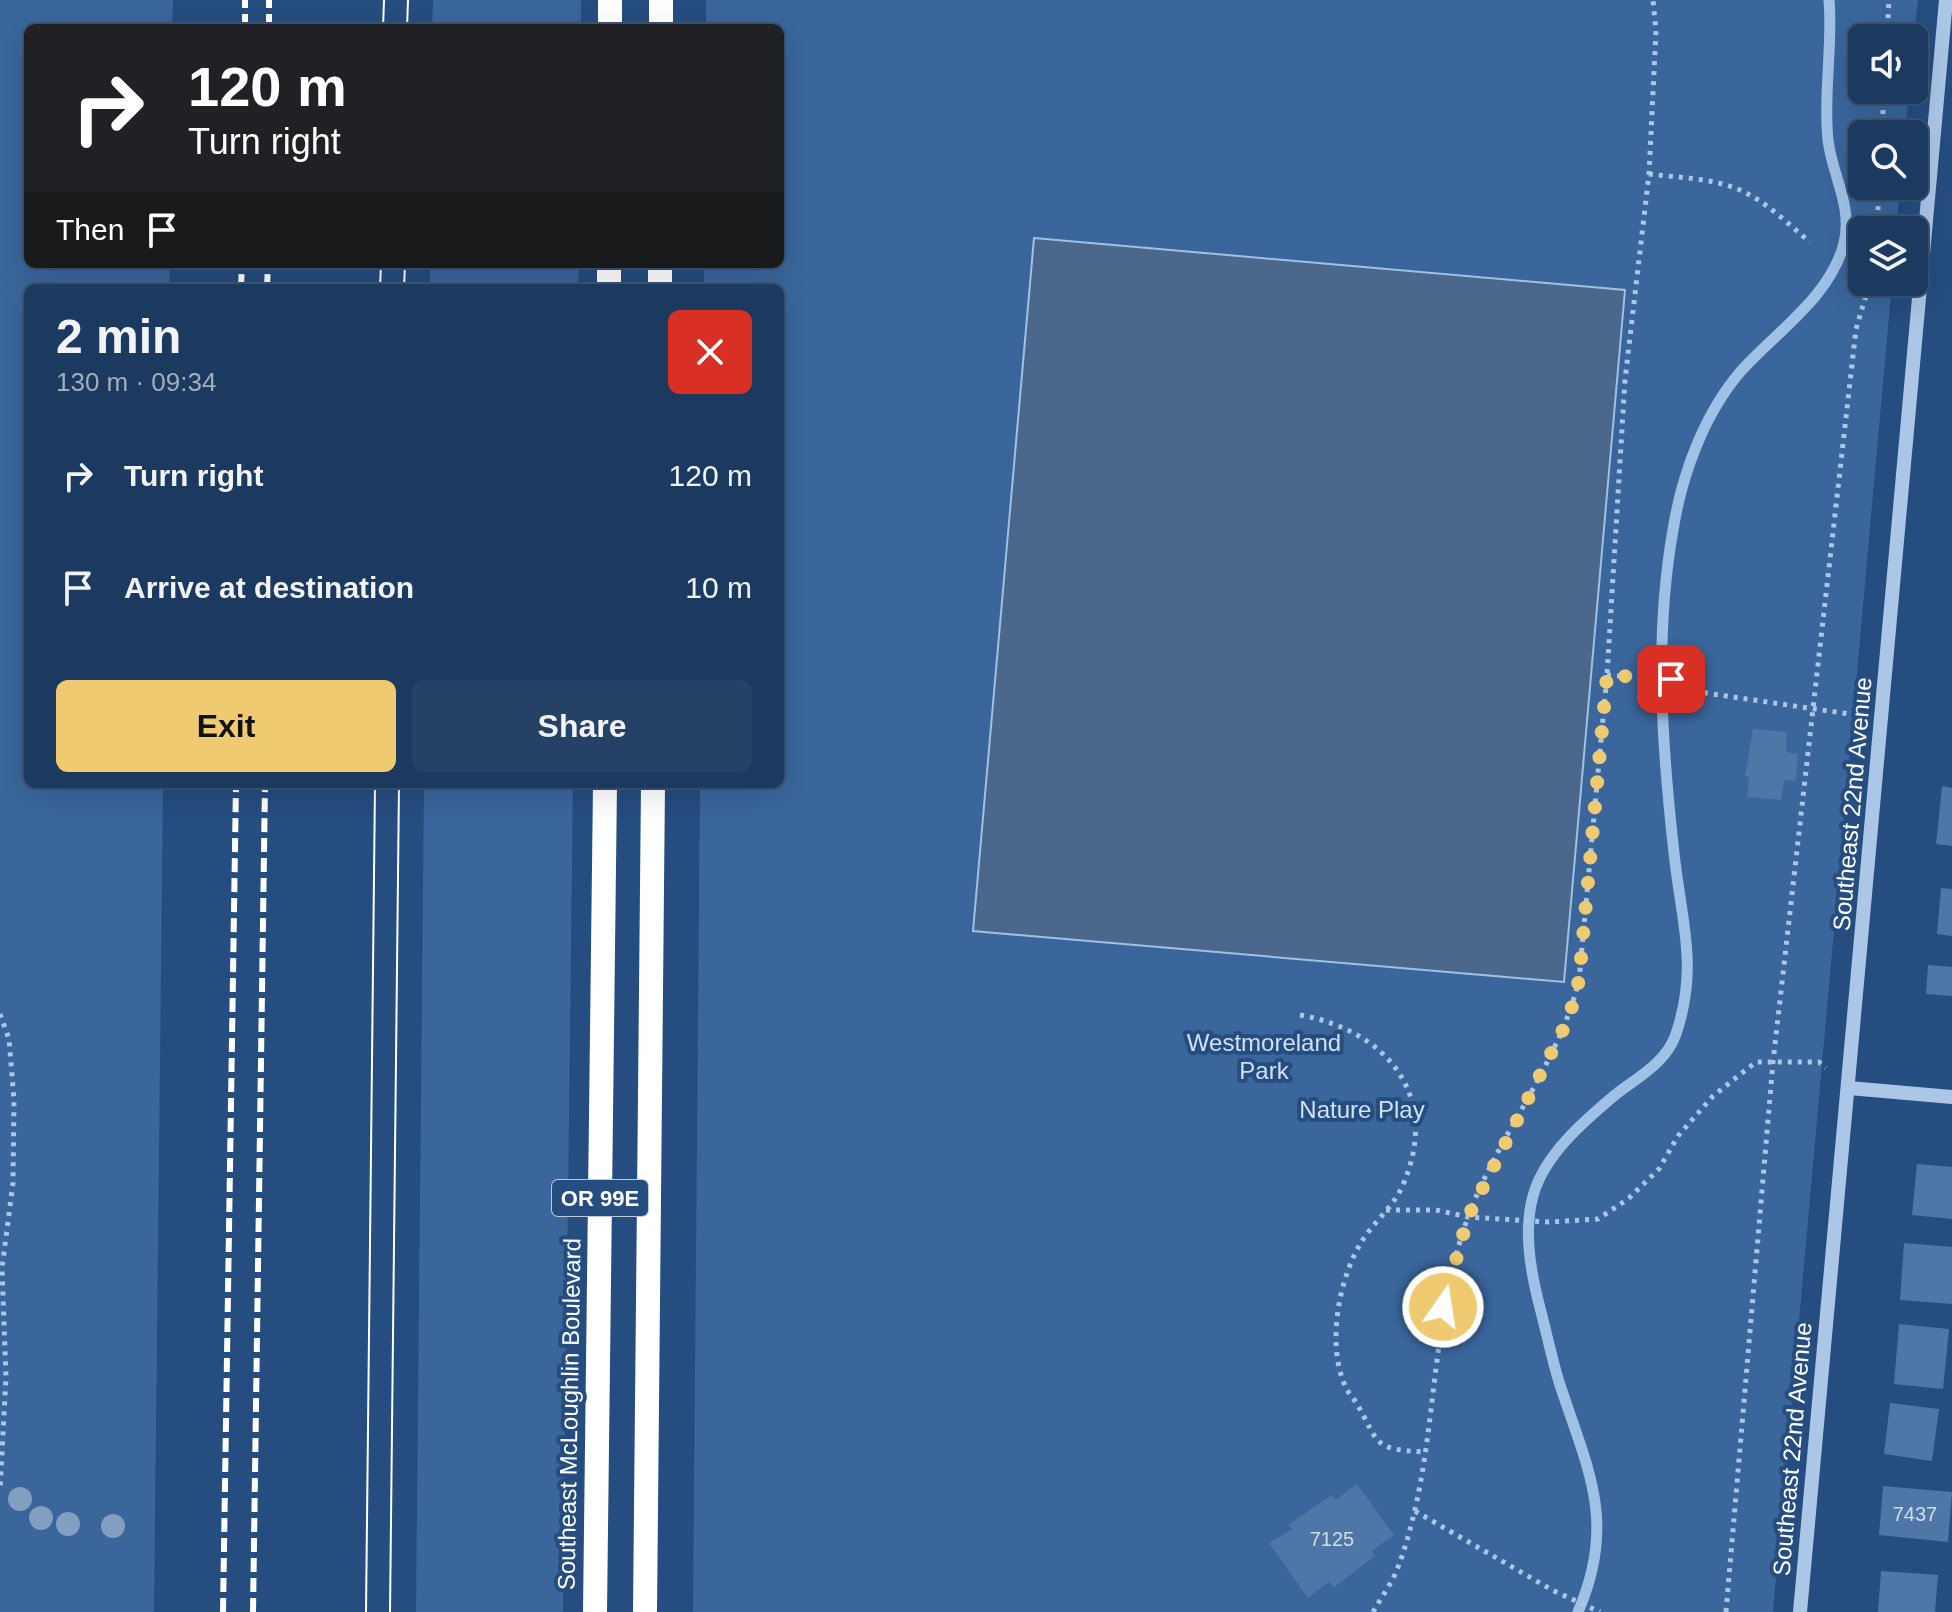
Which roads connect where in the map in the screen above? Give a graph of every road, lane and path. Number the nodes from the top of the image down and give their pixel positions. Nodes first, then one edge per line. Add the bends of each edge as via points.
1 (610, 0) edge
2 (661, 0) edge
3 (1653, 0) edge
4 (1889, 0) edge
5 (1946, 0) edge
6 (610, 24) edge
7 (661, 24) edge
8 (1888, 24) edge
9 (1649, 174) junction
10 (1810, 242) dead end
11 (1866, 296) edge
12 (1607, 675) junction
13 (1811, 709) junction
14 (1881, 718) junction
15 (605, 788) edge
16 (653, 788) edge
17 (0, 1014) edge
18 (1300, 1015) dead end
19 (1773, 1062) junction
20 (1849, 1088) junction
21 (1952, 1097) edge
22 (1385, 1210) junction
23 (1468, 1217) junction
24 (1423, 1452) junction
25 (0, 1490) edge
26 (1415, 1511) junction
27 (595, 1612) edge
28 (645, 1612) edge
29 (1373, 1612) edge
30 (1600, 1612) edge
31 (1726, 1612) edge
32 (1800, 1612) edge

1 - 6 highway
2 - 7 highway
3 - 9 path
4 - 8 path
5 - 14 street, Southeast 22nd Avenue
9 - 10 path via 1743,191
9 - 12 path via 1625,380
11 - 13 path via 1856,329
12 - 13 path via 1671,679 1699,692
12 - 23 path via 1579,980 1569,1018
13 - 14 path
13 - 19 path
14 - 20 street, Southeast 22nd Avenue
15 - 27 highway, Southeast McLoughlin Boulevard / OR 99E
16 - 28 highway, OR 99E
17 - 25 path via 9,1039 14,1100 13,1183 2,1268 6,1377
18 - 22 path via 1358,1034 1398,1067 1413,1108 1415,1136 1401,1190
19 - 20 path via 1819,1062
19 - 23 path via 1756,1062 1713,1096 1678,1136 1659,1169 1598,1219
19 - 31 path
20 - 21 street
20 - 32 street, Southeast 22nd Avenue
22 - 23 path via 1436,1210
22 - 24 path via 1351,1259 1338,1322 1338,1359 1344,1385 1374,1439 1391,1450
23 - 24 path via 1437,1336
24 - 26 path
26 - 29 path via 1396,1572
26 - 30 path

